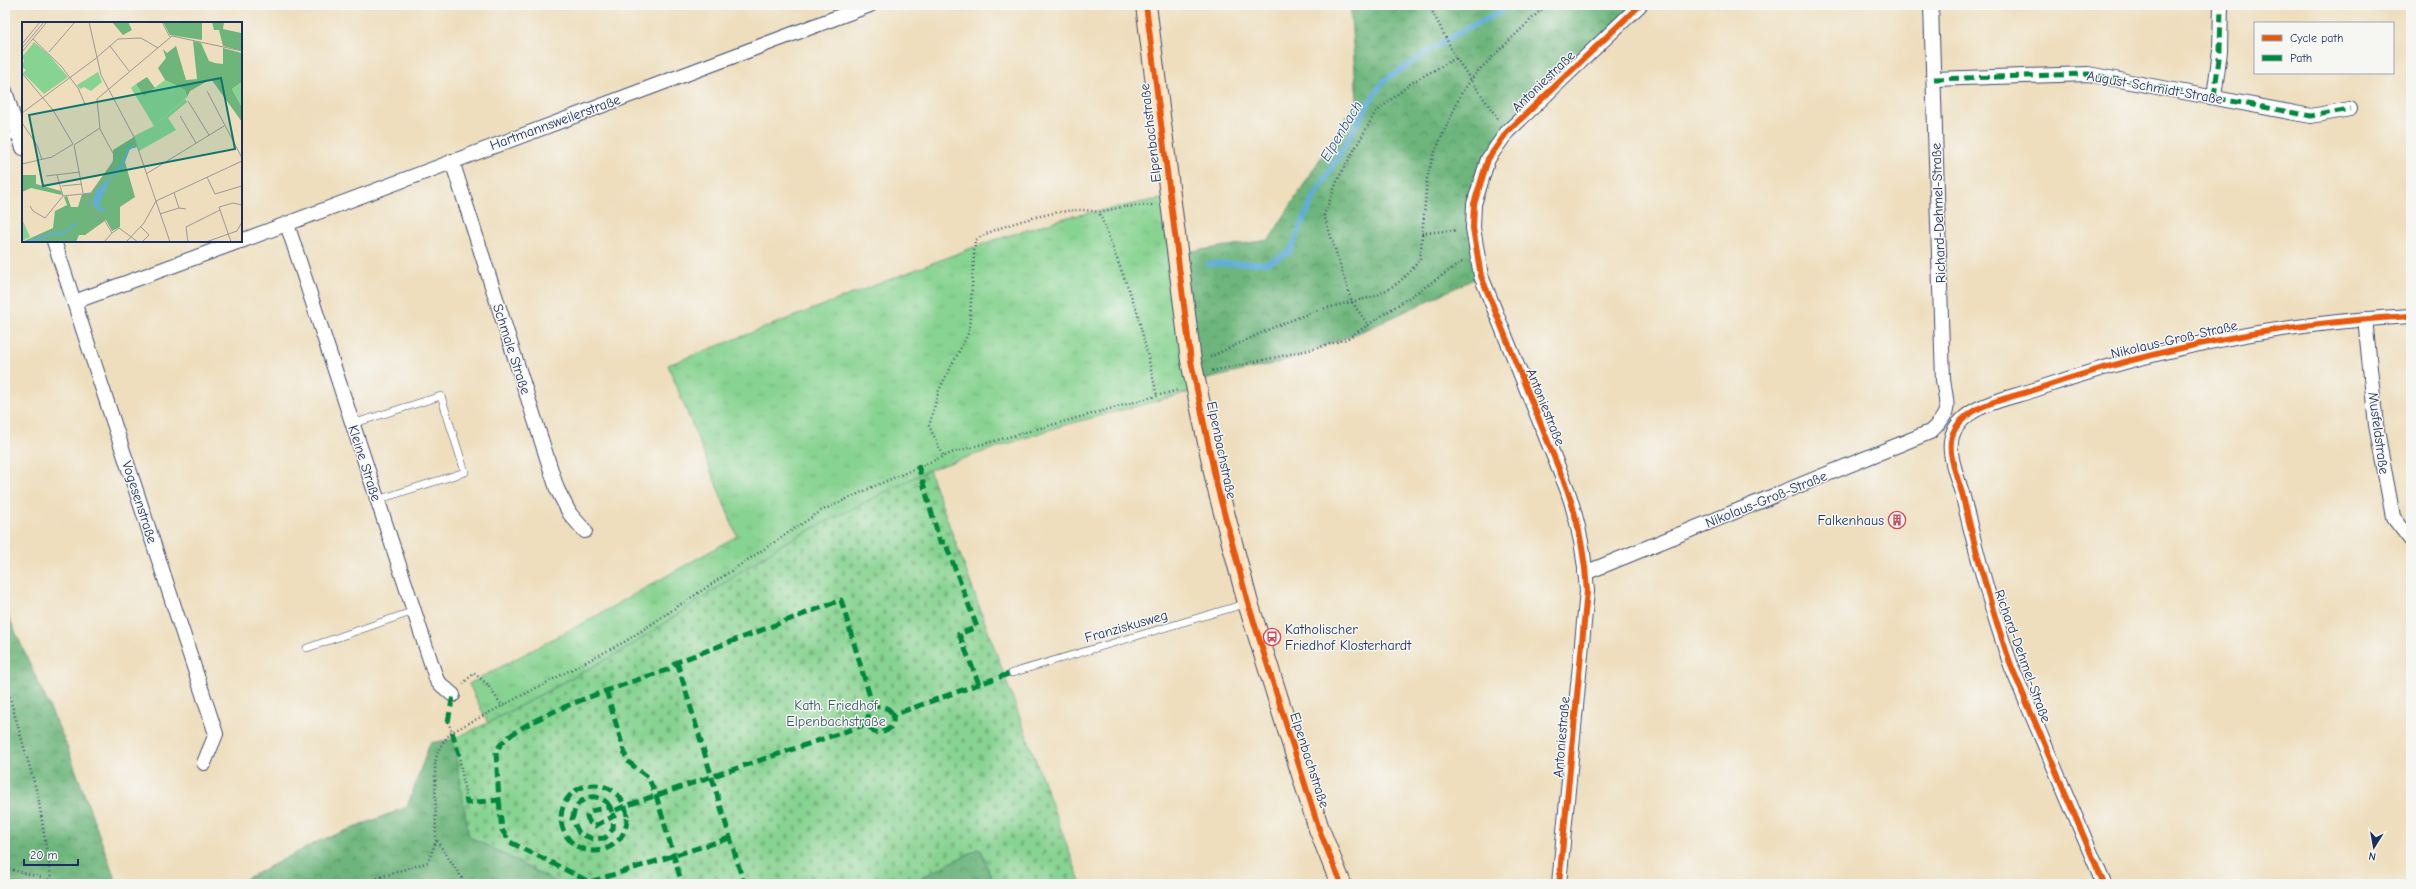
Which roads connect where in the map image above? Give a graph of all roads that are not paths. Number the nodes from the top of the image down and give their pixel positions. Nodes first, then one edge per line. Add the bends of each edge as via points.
1 (870, 5) edge
2 (1146, 5) edge
3 (1640, 5) edge
4 (1931, 5) edge
5 (2221, 5) edge
6 (1934, 80) junction
7 (5, 91) edge
8 (2214, 97) junction
9 (2350, 109) dead end
10 (12, 136) edge
11 (22, 147) edge
12 (452, 161) junction
13 (287, 224) junction
14 (242, 240) edge
15 (54, 242) edge
16 (237, 242) edge
17 (74, 302) junction
18 (2411, 316) edge
19 (2365, 319) junction
20 (1944, 420) joint
21 (352, 424) junction
22 (1956, 427) joint
23 (377, 500) junction
24 (585, 531) dead end
25 (2411, 540) edge
26 (1586, 573) junction
27 (1248, 603) junction
28 (414, 611) junction
29 (307, 648) dead end
30 (1012, 673) dead end
31 (453, 695) road end
32 (204, 763) dead end
33 (1341, 884) edge
34 (1559, 884) edge
35 (2104, 884) edge

1 - 12 street, Hartmannsweilerstraße
2 - 27 street, Elpenbachstraße via 1194,374 1217,486
3 - 26 street, Antoniestraße via 1507,132 1488,159 1474,204 1473,228 1481,276 1567,489 1581,534
4 - 6 street, Richard-Dehmel-Straße
5 - 8 street via 2220,50
6 - 8 street, August-Schmidt-Straße via 2088,74
6 - 20 street, Richard-Dehmel-Straße via 1943,380 1947,409
7 - 10 street
8 - 9 street, August-Schmidt-Straße via 2311,116
10 - 11 street
12 - 13 street, Hartmannsweilerstraße
12 - 24 street, Schmale Straße via 557,490 570,514
13 - 14 street, Hartmannsweilerstraße
13 - 21 street, Kleine Straße
15 - 17 street, Vogesenstraße
16 - 17 street, Hartmannsweilerstraße
17 - 32 street, Vogesenstraße via 216,734
18 - 19 street, Nikolaus-Groß-Straße
19 - 22 street, Nikolaus-Groß-Straße via 2248,334 2135,359 2080,374 1974,410
19 - 25 street, Musfeldstraße via 2376,425 2393,517
20 - 26 street, Nikolaus-Groß-Straße via 1930,432
21 - 23 street, Kleine Straße
21 - 23 lane via 441,396 465,472
22 - 35 street, Richard-Dehmel-Straße via 1950,448 1999,632
23 - 28 street, Kleine Straße
26 - 34 street, Antoniestraße via 1587,592
27 - 30 lane, Franziskusweg
27 - 33 street, Elpenbachstraße via 1319,829
28 - 29 lane
28 - 31 street, Kleine Straße via 437,681

